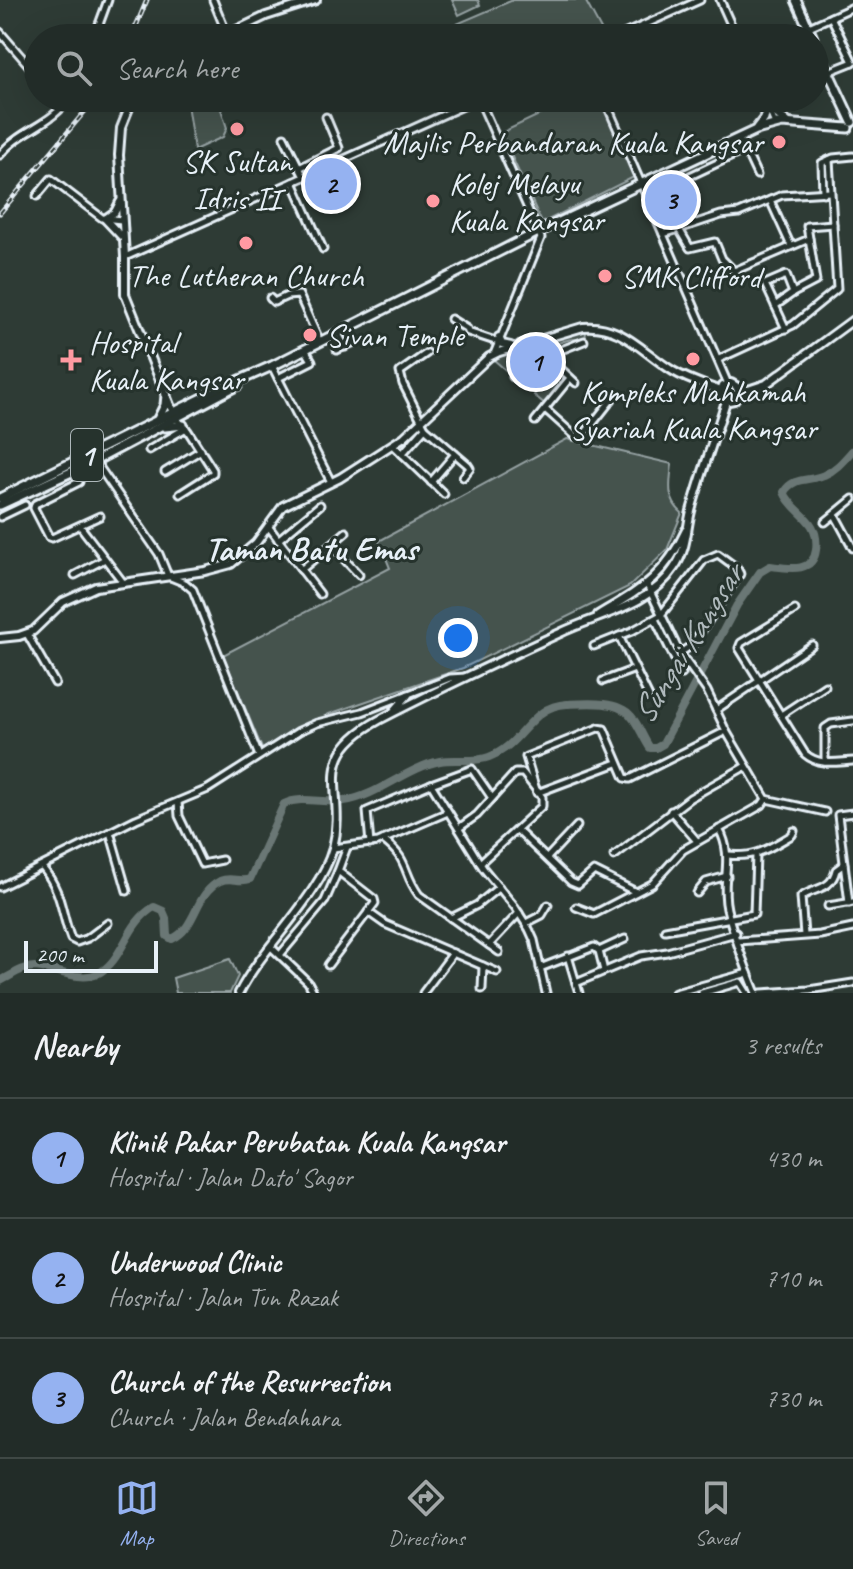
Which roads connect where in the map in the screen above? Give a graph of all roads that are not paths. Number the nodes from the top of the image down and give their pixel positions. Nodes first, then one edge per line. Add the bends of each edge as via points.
1 (108, 0) edge
2 (213, 0) edge
3 (316, 0) edge
4 (700, 0) edge
5 (720, 0) edge
6 (796, 0) edge
7 (853, 7) edge
8 (831, 17) junction
9 (99, 24) edge
10 (220, 24) edge
11 (249, 24) edge
12 (646, 24) edge
13 (731, 24) edge
14 (806, 24) edge
15 (816, 24) edge
16 (0, 32) edge
17 (24, 60) edge
18 (853, 62) edge
19 (829, 72) edge
20 (829, 74) edge
21 (58, 112) edge
22 (127, 112) edge
23 (449, 112) edge
24 (486, 112) edge
25 (610, 112) edge
26 (764, 112) edge
27 (770, 112) edge
28 (777, 112) edge
29 (326, 117) dead end
30 (790, 123) junction
31 (775, 124) junction
32 (851, 126) edge
33 (756, 130) junction
34 (284, 137) dead end
35 (741, 139) junction
36 (745, 150) junction
37 (0, 155) edge
38 (853, 156) edge
39 (299, 168) junction
40 (757, 175) dead end
41 (690, 176) dead end
42 (304, 177) junction
43 (293, 182) junction
44 (641, 182) junction
45 (826, 192) junction
46 (37, 196) dead end
47 (121, 199) junction
48 (770, 200) junction
49 (105, 219) junction
50 (122, 220) junction
51 (833, 224) junction
52 (679, 229) junction
53 (538, 232) junction
54 (663, 234) junction
55 (809, 239) junction
56 (124, 240) junction
57 (791, 246) junction
58 (323, 249) dead end
59 (125, 257) junction
60 (793, 293) junction
61 (270, 298) dead end
62 (775, 306) junction
63 (451, 319) dead end
64 (853, 320) edge
65 (786, 329) junction
66 (338, 333) junction
67 (584, 341) dead end
68 (320, 342) junction
69 (354, 342) dead end
70 (532, 342) junction
71 (345, 347) junction
72 (497, 347) junction
73 (515, 347) junction
74 (305, 349) junction
75 (538, 349) junction
76 (337, 350) dead end
77 (427, 353) dead end
78 (546, 356) junction
79 (719, 359) junction
80 (272, 366) junction
81 (249, 377) junction
82 (513, 377) dead end
83 (278, 378) junction
84 (570, 378) junction
85 (576, 383) dead end
86 (728, 384) junction
87 (721, 391) junction
88 (739, 393) junction
89 (166, 395) junction
90 (612, 399) dead end
91 (726, 401) junction
92 (186, 407) junction
93 (545, 409) junction
94 (175, 415) junction
95 (535, 421) dead end
96 (157, 424) junction
97 (424, 424) junction
98 (184, 426) junction
99 (393, 445) junction
100 (149, 450) dead end
101 (201, 450) junction
102 (402, 454) junction
103 (455, 454) junction
104 (95, 461) junction
105 (165, 472) dead end
106 (63, 477) junction
107 (463, 477) dead end
108 (41, 479) junction
109 (79, 482) dead end
110 (331, 482) junction
111 (431, 482) junction
112 (68, 487) junction
113 (180, 494) dead end
114 (444, 494) dead end
115 (0, 498) edge
116 (853, 499) edge
117 (11, 500) junction
118 (0, 505) edge
119 (25, 505) dead end
120 (320, 505) dead end
121 (16, 509) junction
122 (835, 515) junction
123 (100, 516) dead end
124 (0, 517) edge
125 (825, 522) dead end
126 (268, 525) junction
127 (80, 526) junction
128 (346, 532) dead end
129 (278, 540) junction
130 (331, 545) junction
131 (853, 548) edge
132 (105, 559) junction
133 (301, 570) junction
134 (75, 575) dead end
135 (359, 575) dead end
136 (168, 576) junction
137 (122, 581) junction
138 (649, 588) junction
139 (320, 594) dead end
140 (795, 610) dead end
141 (661, 615) junction
142 (655, 619) junction
143 (27, 634) junction
144 (619, 636) junction
145 (0, 638) edge
146 (812, 645) dead end
147 (594, 646) dead end
148 (680, 653) junction
149 (635, 669) junction
150 (682, 674) dead end
151 (468, 677) junction
152 (603, 681) dead end
153 (760, 682) junction
154 (55, 683) dead end
155 (825, 686) dead end
156 (408, 695) junction
157 (649, 697) dead end
158 (716, 710) junction
159 (391, 714) junction
160 (781, 715) junction
161 (853, 721) edge
162 (726, 731) junction
163 (259, 756) junction
164 (853, 761) edge
165 (825, 762) junction
166 (617, 763) junction
167 (746, 766) junction
168 (431, 784) junction
169 (537, 793) junction
170 (492, 798) junction
171 (766, 799) junction
172 (178, 802) junction
173 (671, 811) junction
174 (448, 812) junction
175 (825, 812) dead end
176 (853, 813) edge
177 (577, 826) dead end
178 (459, 828) junction
179 (719, 829) junction
180 (517, 830) junction
181 (794, 831) dead end
182 (110, 832) junction
183 (383, 840) junction
184 (697, 841) junction
185 (370, 844) junction
186 (347, 847) junction
187 (333, 848) junction
188 (853, 851) edge
189 (843, 853) junction
190 (728, 855) junction
191 (756, 855) junction
192 (614, 856) dead end
193 (547, 858) junction
194 (222, 860) dead end
195 (480, 863) junction
196 (844, 864) junction
197 (42, 867) junction
198 (338, 871) junction
199 (727, 876) junction
200 (0, 887) edge
201 (499, 887) junction
202 (127, 891) dead end
203 (637, 892) junction
204 (697, 893) dead end
205 (851, 902) edge
206 (548, 905) dead end
207 (828, 906) dead end
208 (576, 907) dead end
209 (368, 912) junction
210 (519, 913) junction
211 (730, 917) junction
212 (451, 918) junction
213 (108, 923) dead end
214 (526, 923) junction
215 (853, 928) edge
216 (665, 930) dead end
217 (736, 933) junction
218 (804, 935) junction
219 (625, 939) dead end
220 (738, 941) junction
221 (269, 945) junction
222 (489, 945) junction
223 (599, 951) junction
224 (499, 952) dead end
225 (453, 953) junction
226 (280, 955) junction
227 (568, 956) junction
228 (328, 965) dead end
229 (483, 966) junction
230 (540, 968) junction
231 (604, 971) junction
232 (497, 972) dead end
233 (748, 973) junction
234 (576, 983) junction
235 (853, 983) edge
236 (482, 989) dead end
237 (239, 993) edge
238 (314, 993) edge
239 (423, 993) edge
240 (546, 993) edge
241 (579, 993) edge
242 (675, 993) edge
243 (702, 993) edge
244 (747, 993) edge
245 (758, 993) edge

1 - 9 street
2 - 10 street
3 - 11 main road
4 - 12 street
5 - 13 street
6 - 14 highway, 1
7 - 8 street
8 - 15 street
8 - 18 street
16 - 17 street
18 - 19 street
20 - 32 highway, 1
21 - 37 street
22 - 47 main road via 119,155
23 - 42 street
24 - 53 street
25 - 44 street
26 - 33 highway
27 - 31 street
28 - 30 highway
29 - 39 street via 339,148
30 - 31 highway, 1
30 - 32 highway, 1
31 - 33 highway, 1
33 - 35 highway, 1
34 - 39 street
35 - 36 street
35 - 44 highway, 1
36 - 40 street
36 - 41 street
38 - 45 street via 822,163
39 - 42 street
42 - 43 street
43 - 58 street
43 - 59 street
44 - 53 highway, 1
44 - 54 street
45 - 48 street
45 - 51 street
46 - 49 street via 51,179
47 - 49 main road
47 - 50 main road
48 - 52 street
48 - 57 street
49 - 50 street
49 - 56 main road
50 - 56 main road
51 - 55 street via 807,226
51 - 65 street via 837,289
52 - 54 street
52 - 57 street via 690,248 715,242 734,271
53 - 66 highway, 1
53 - 72 street via 539,244
54 - 79 street
55 - 57 street
55 - 60 street via 816,281
56 - 59 main road
59 - 89 main road via 127,305
60 - 62 street
60 - 62 street via 786,275 765,284
61 - 68 street via 274,302 299,295
62 - 65 street
63 - 72 street
64 - 88 main road via 777,377
65 - 79 street
66 - 68 highway, 1
66 - 71 street
67 - 78 street
68 - 74 highway, 1
69 - 71 street
70 - 73 main road
70 - 75 street
70 - 87 main road via 583,327 611,329 678,374
71 - 76 street
72 - 73 main road
72 - 73 main road
72 - 97 main road
74 - 80 highway, 1
74 - 83 street via 312,361
75 - 78 street
75 - 82 street
77 - 97 street via 404,368 400,377
78 - 84 street
79 - 86 street
80 - 81 highway, 1
80 - 83 street
81 - 92 highway, 1
81 - 94 highway, 1
83 - 110 street
84 - 85 street
84 - 93 street
86 - 87 main road
86 - 88 main road
87 - 91 main road
88 - 91 main road
89 - 92 highway
89 - 94 main road
89 - 96 highway
90 - 93 street via 582,437
91 - 138 main road via 686,546 676,566
92 - 94 highway, 1
93 - 95 street
94 - 96 highway, 1
94 - 98 street
96 - 98 highway
96 - 104 highway, 1
96 - 108 highway, 1
97 - 99 main road
97 - 102 street
97 - 103 street
98 - 100 street
98 - 101 street
99 - 102 street
99 - 110 main road
101 - 105 street
101 - 113 street via 213,473
102 - 111 street
103 - 107 street via 470,468
103 - 111 street
104 - 106 highway, 1
104 - 136 street via 159,554
106 - 108 highway
106 - 112 street
106 - 117 highway, 1
108 - 115 highway, 1
109 - 112 street
110 - 126 main road via 290,500
111 - 114 street
112 - 127 street via 34,508 49,537
116 - 122 street
117 - 118 highway, 1
117 - 121 street
119 - 121 street
120 - 129 street
121 - 124 street
122 - 125 street
122 - 131 street
123 - 127 street
126 - 129 street
126 - 136 main road via 248,552 231,564
127 - 132 street
128 - 130 street
129 - 133 street
130 - 133 street
130 - 135 street
132 - 134 street
132 - 137 street
133 - 139 street
136 - 137 main road
136 - 163 street via 193,590
137 - 143 main road via 73,596
138 - 141 street
138 - 151 main road via 614,612
140 - 153 street via 739,645
141 - 142 street
141 - 148 street
141 - 148 street via 710,556 718,554 739,570 692,645
142 - 144 street
142 - 150 street
143 - 145 main road
143 - 154 street
144 - 147 street
144 - 149 street
146 - 153 street
148 - 158 street
149 - 152 street
149 - 157 street
151 - 156 street via 454,677
151 - 159 main road
153 - 158 street
153 - 160 street
155 - 160 street
156 - 159 main road
156 - 163 street via 317,723
158 - 162 street
159 - 187 main road via 360,731 337,759
160 - 165 street via 805,754
161 - 165 street via 825,728
162 - 166 street via 637,777 625,778
162 - 167 street
163 - 172 street via 211,788
164 - 165 street
166 - 169 street
166 - 169 street via 607,733 598,728 526,757
167 - 171 street
167 - 173 street
168 - 170 street via 472,769
168 - 174 street
168 - 185 street via 367,811
169 - 170 street via 520,772
169 - 180 street via 542,806
170 - 178 street
171 - 175 street
171 - 179 street
172 - 182 street
172 - 194 street via 181,822 202,864
173 - 184 street
173 - 192 street
174 - 178 street
174 - 183 street
176 - 189 street via 838,815
177 - 193 street
178 - 195 street
179 - 184 street
179 - 190 street
180 - 193 street
180 - 195 street
181 - 191 street
182 - 197 street
182 - 202 street
183 - 185 street
183 - 212 street via 403,858 419,895
184 - 203 street
185 - 186 street
186 - 187 street
186 - 198 street
187 - 221 main road via 309,896
188 - 189 street
189 - 196 street
190 - 191 street
190 - 199 street
191 - 211 street via 754,914
193 - 203 street via 578,885 594,871
195 - 201 street
196 - 205 street
196 - 218 street via 826,887 801,897
197 - 200 street
197 - 213 street via 55,885 71,939 88,938
198 - 209 street via 374,899
198 - 226 street via 325,901
199 - 204 street via 706,882
199 - 211 street
201 - 210 street
201 - 212 street
203 - 208 street via 594,914
205 - 207 street
206 - 214 street
209 - 225 street
209 - 228 street
210 - 214 street
210 - 222 street
211 - 216 street
211 - 217 street
212 - 222 street
214 - 230 street
215 - 218 street
217 - 220 street
217 - 231 street via 641,956
218 - 220 street
219 - 223 street
220 - 233 street
221 - 226 street
221 - 237 main road
222 - 224 street
223 - 227 street via 587,948
223 - 231 street
225 - 229 street
225 - 239 street
226 - 238 street
227 - 230 street
227 - 234 street
229 - 232 street
229 - 236 street
230 - 240 street
231 - 234 street
233 - 242 street
233 - 245 street
234 - 241 street
235 - 245 street
243 - 244 street via 741,982

